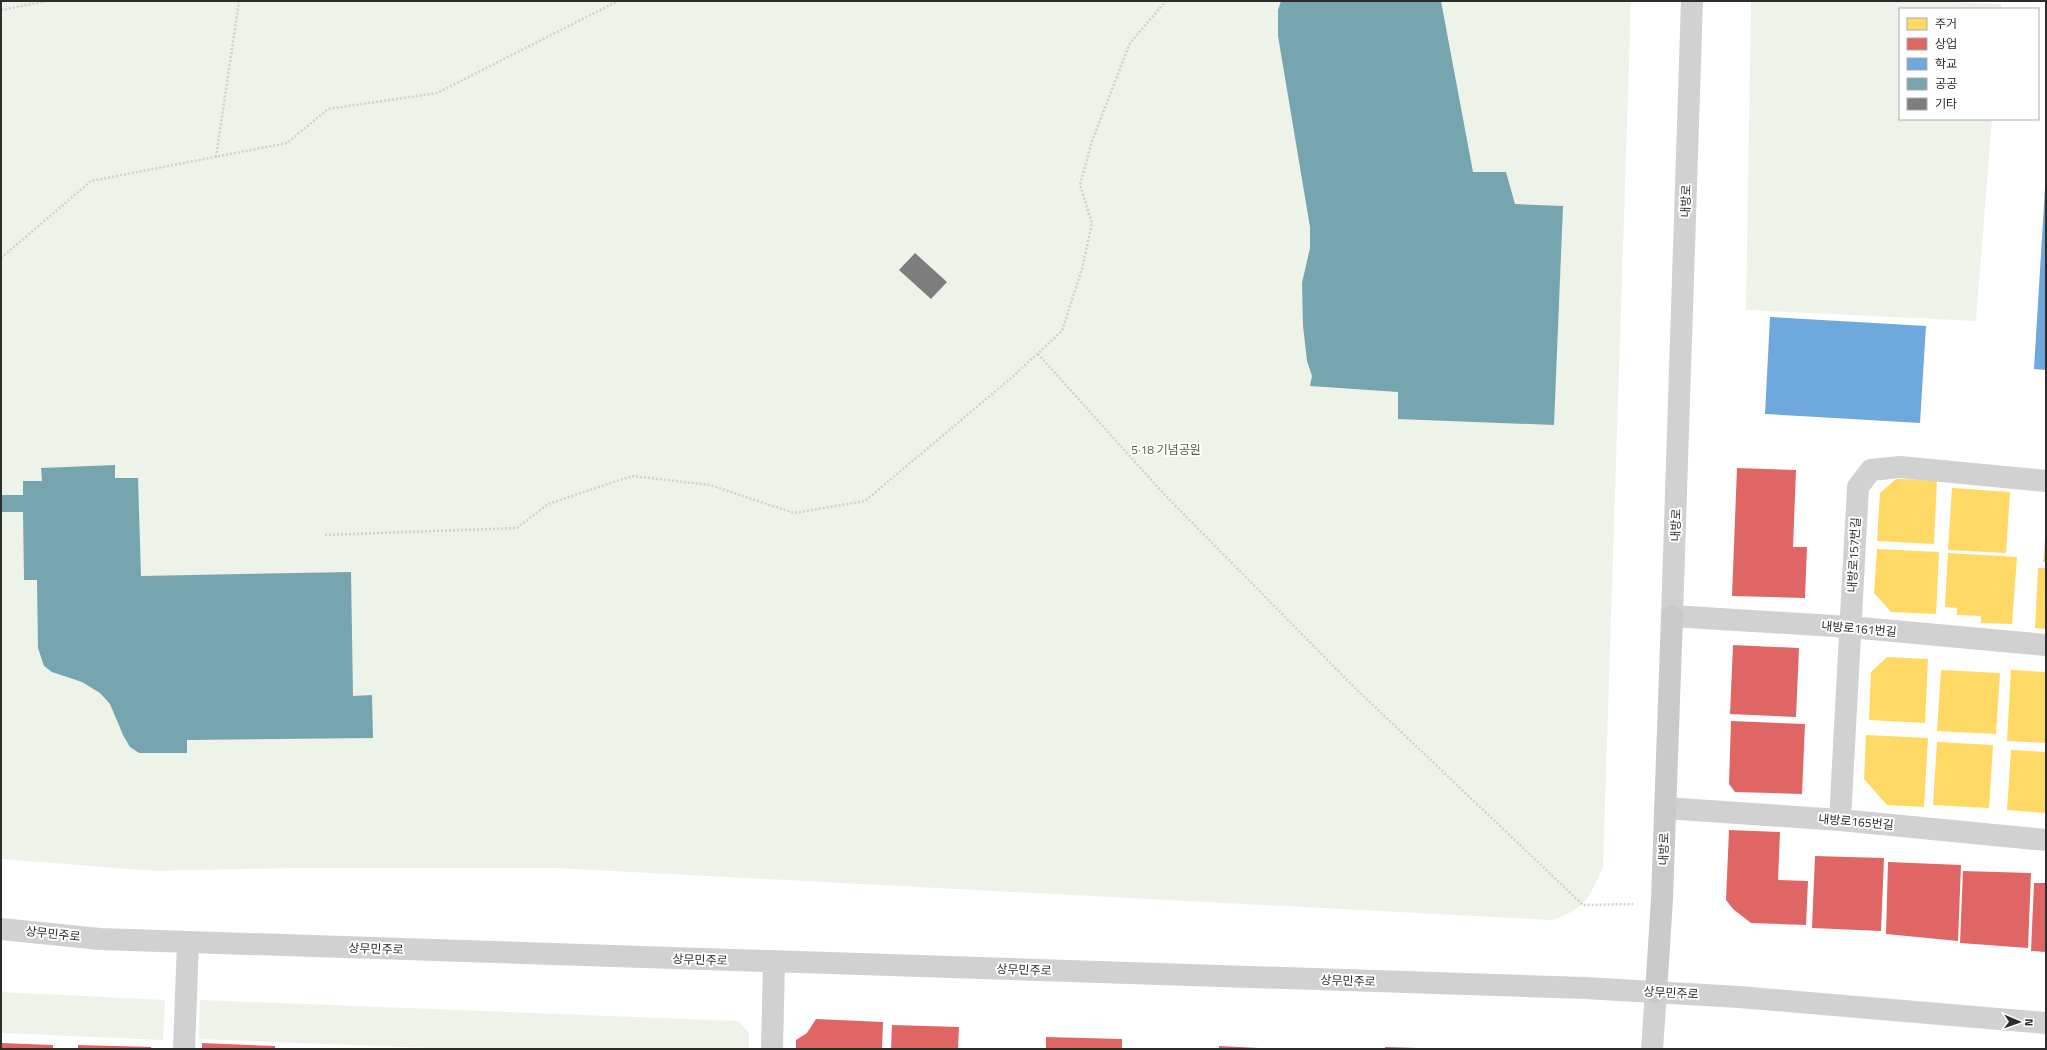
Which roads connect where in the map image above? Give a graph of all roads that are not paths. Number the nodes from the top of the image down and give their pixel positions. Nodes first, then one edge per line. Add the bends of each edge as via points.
1 (1692, 1) edge
2 (2046, 481) edge
3 (1672, 616) junction
4 (1850, 627) junction
5 (2046, 645) edge
6 (1665, 808) junction
7 (1840, 820) junction
8 (2046, 840) edge
9 (1, 929) edge
10 (188, 942) junction
11 (774, 962) junction
12 (1656, 992) junction
13 (2046, 1023) edge
14 (184, 1049) edge
15 (772, 1049) edge
16 (1652, 1049) edge

1 - 3 street, 내방로
2 - 4 street, 내방로157번길 via 1900,467 1871,470 1858,487
3 - 4 street, 내방로161번길
3 - 6 main road, 내방로
4 - 5 street, 내방로161번길
4 - 7 street, 내방로157번길
6 - 7 street, 내방로165번길
6 - 12 main road, 내방로
7 - 8 street, 내방로165번길
9 - 10 street, 상무민주로 via 100,939
10 - 11 street, 상무민주로
10 - 14 street
11 - 12 street, 상무민주로
11 - 15 street
12 - 13 street, 상무민주로
12 - 16 street, 내방로

